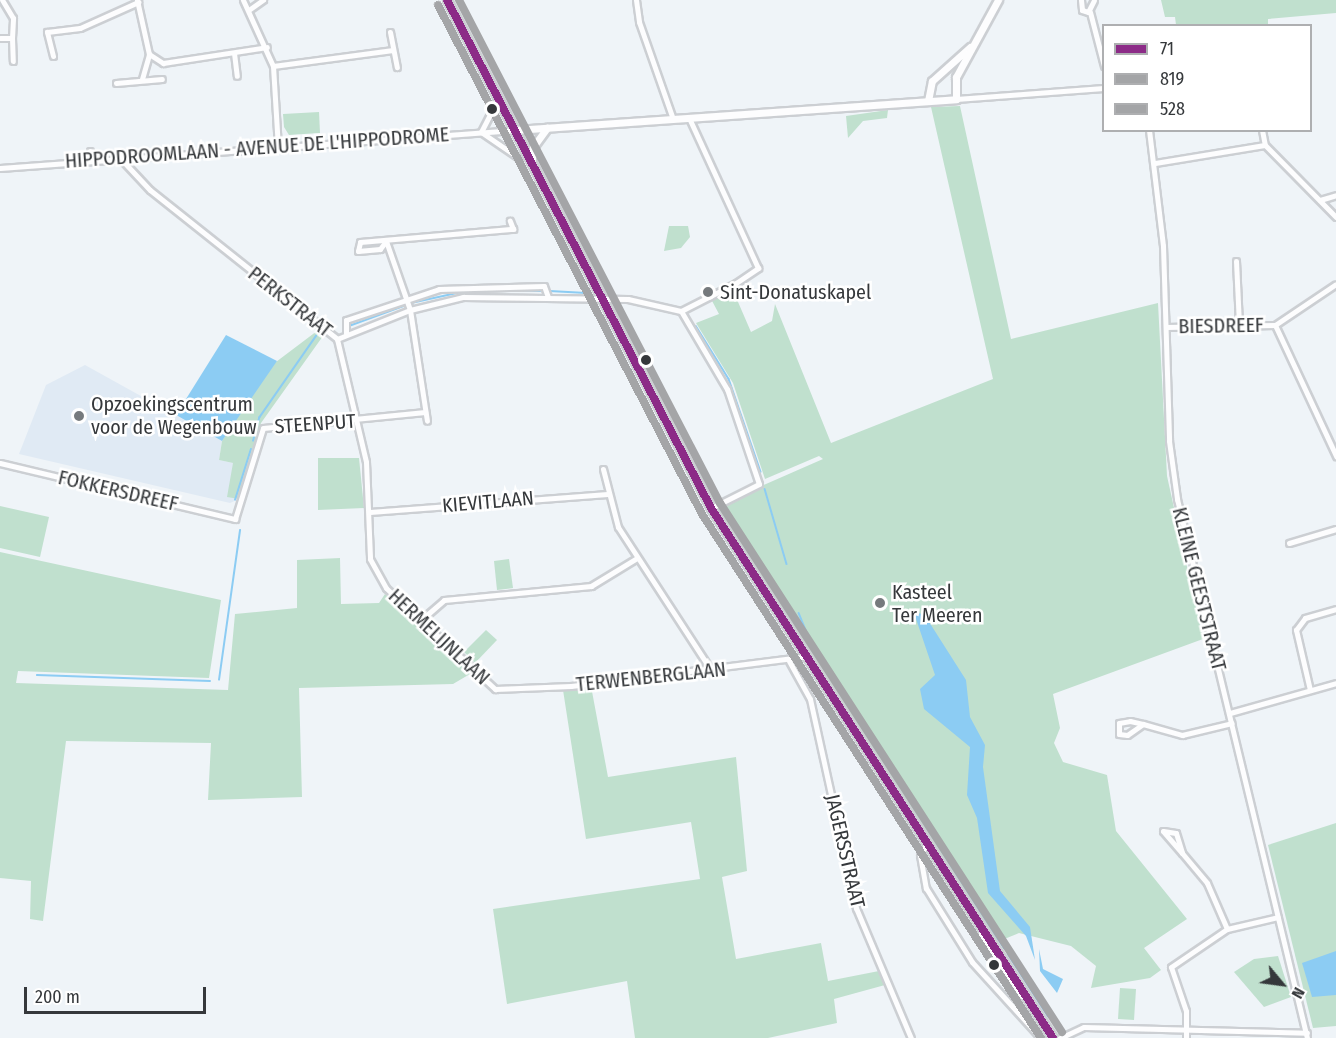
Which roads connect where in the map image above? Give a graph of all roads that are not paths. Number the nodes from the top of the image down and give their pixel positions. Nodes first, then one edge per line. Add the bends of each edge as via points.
1 (2, 0) edge
2 (243, 0) edge
3 (263, 0) edge
4 (447, 0) edge
5 (636, 0) edge
6 (998, 0) edge
7 (1081, 0) edge
8 (1094, 0) edge
9 (137, 1) edge
10 (250, 9) junction
11 (1090, 12) junction
12 (390, 33) dead end
13 (0, 38) edge
14 (12, 38) junction
15 (972, 46) junction
16 (267, 47) junction
17 (393, 50) junction
18 (234, 53) junction
19 (149, 54) junction
20 (53, 56) dead end
21 (1102, 58) edge
22 (13, 61) dead end
23 (273, 66) junction
24 (397, 67) dead end
25 (237, 76) dead end
26 (142, 79) junction
27 (162, 79) dead end
28 (116, 83) dead end
29 (1102, 88) edge
30 (498, 99) junction
31 (956, 99) junction
32 (928, 101) junction
33 (689, 118) junction
34 (674, 119) junction
35 (548, 128) junction
36 (515, 130) junction
37 (480, 132) junction
38 (1149, 132) edge
39 (1262, 132) edge
40 (1265, 145) junction
41 (278, 147) junction
42 (90, 151) dead end
43 (519, 158) dead end
44 (121, 159) junction
45 (92, 161) junction
46 (1155, 163) junction
47 (535, 167) junction
48 (0, 168) edge
49 (1336, 195) edge
50 (1320, 200) junction
51 (1336, 217) edge
52 (510, 221) dead end
53 (386, 241) junction
54 (1236, 261) dead end
55 (1336, 284) edge
56 (548, 297) junction
57 (406, 298) junction
58 (602, 298) junction
59 (410, 310) junction
60 (681, 311) junction
61 (1239, 324) junction
62 (1275, 325) junction
63 (1166, 327) junction
64 (346, 333) junction
65 (337, 339) junction
66 (426, 412) junction
67 (427, 421) dead end
68 (354, 422) junction
69 (1336, 456) edge
70 (0, 463) edge
71 (603, 470) dead end
72 (608, 494) junction
73 (711, 508) junction
74 (369, 512) junction
75 (236, 519) joint
76 (1336, 529) edge
77 (1289, 543) dead end
78 (637, 558) junction
79 (1336, 609) edge
80 (421, 620) junction
81 (807, 656) junction
82 (789, 661) junction
83 (711, 670) junction
84 (1336, 683) edge
85 (495, 689) joint
86 (1310, 690) junction
87 (1230, 713) junction
88 (1232, 723) junction
89 (1143, 724) dead end
90 (927, 843) junction
91 (1182, 853) junction
92 (1278, 917) junction
93 (1227, 930) junction
94 (1187, 1030) junction
95 (1307, 1036) edge
96 (911, 1038) edge
97 (1041, 1038) edge
98 (1053, 1038) edge
99 (1060, 1038) edge
100 (1186, 1038) edge

1 - 14 street via 13,18
2 - 10 street
3 - 10 street
4 - 30 main road
5 - 34 street via 639,22
6 - 15 main road
7 - 11 street via 1082,10
8 - 11 street
9 - 19 street
9 - 20 street via 80,28 47,32
10 - 16 street
11 - 21 street
12 - 17 street
13 - 14 street
14 - 22 street
15 - 31 main road via 956,77
15 - 32 main road via 932,81
16 - 18 street
16 - 23 street
17 - 23 street
17 - 24 street
18 - 19 street via 170,64
18 - 25 street
19 - 26 street
23 - 41 street
26 - 27 street
26 - 28 street
29 - 31 street
30 - 36 main road
30 - 37 street
31 - 32 main road
32 - 33 main road
33 - 34 main road
33 - 60 street via 758,268
34 - 35 main road
35 - 36 main road
35 - 47 main road via 532,149
36 - 37 street, HIPPODROOMLAAN - AVENUE DE L'HIPPODROME
36 - 47 main road
37 - 41 street, HIPPODROOMLAAN - AVENUE DE L'HIPPODROME
37 - 43 street
38 - 46 street, KLEINE GEESTSTRAAT
39 - 40 street
40 - 46 street
40 - 50 street
41 - 44 street, HIPPODROOMLAAN - AVENUE DE L'HIPPODROME
42 - 45 street
44 - 45 street, HIPPODROOMLAAN - AVENUE DE L'HIPPODROME
44 - 65 street, PERKSTRAAT via 150,190
45 - 48 street, HIPPODROOMLAAN - AVENUE DE L'HIPPODROME
46 - 63 street, KLEINE GEESTSTRAAT
47 - 58 main road
49 - 50 street
50 - 51 street
52 - 53 street via 513,229
53 - 53 street via 360,242 358,251 380,249
53 - 57 street
54 - 61 street
55 - 62 street, BIESDREEF
56 - 57 street via 544,285 501,284
56 - 58 street, PERKSTRAAT
56 - 59 street, PERKSTRAAT via 470,296
57 - 59 street
57 - 64 street via 346,320
58 - 60 street, PERKSTRAAT
58 - 73 main road
59 - 64 street, PERKSTRAAT
59 - 66 street
60 - 73 street via 727,389 759,484
61 - 62 street, BIESDREEF
61 - 63 street, BIESDREEF
62 - 69 street
63 - 87 street, KLEINE GEESTSTRAAT via 1177,499
64 - 65 street, PERKSTRAAT
65 - 68 street, HERMELIJNLAAN
66 - 67 street
66 - 68 street, STEENPUT
68 - 74 street, HERMELIJNLAAN via 366,462
68 - 75 street, STEENPUT via 263,428
70 - 75 street, FOKKERSDREEF
71 - 72 street
72 - 74 street, KIEVITLAAN
72 - 78 street
73 - 81 main road
74 - 80 street, HERMELIJNLAAN via 370,559 378,578
76 - 77 street
78 - 80 street via 591,586 444,600
78 - 83 street
79 - 86 street via 1305,618 1296,630
80 - 85 street, HERMELIJNLAAN
81 - 82 street, TERWENBERGLAAN
81 - 90 main road
82 - 83 street, TERWENBERGLAAN
82 - 96 street, JAGERSSTRAAT via 810,699 856,908
83 - 85 street, TERWENBERGLAAN
84 - 86 street
86 - 87 street
87 - 88 street, KLEINE GEESTSTRAAT
88 - 89 street via 1182,735
88 - 92 street, KLEINE GEESTSTRAAT
90 - 97 street via 920,855 926,888 968,956
90 - 98 main road
91 - 91 street via 1176,834 1163,831 1164,838
91 - 93 street via 1207,883
92 - 93 street
92 - 95 street, KLEINE GEESTSTRAAT
93 - 94 street via 1170,970 1184,1001
94 - 95 street
94 - 99 street via 1079,1028
94 - 100 street

